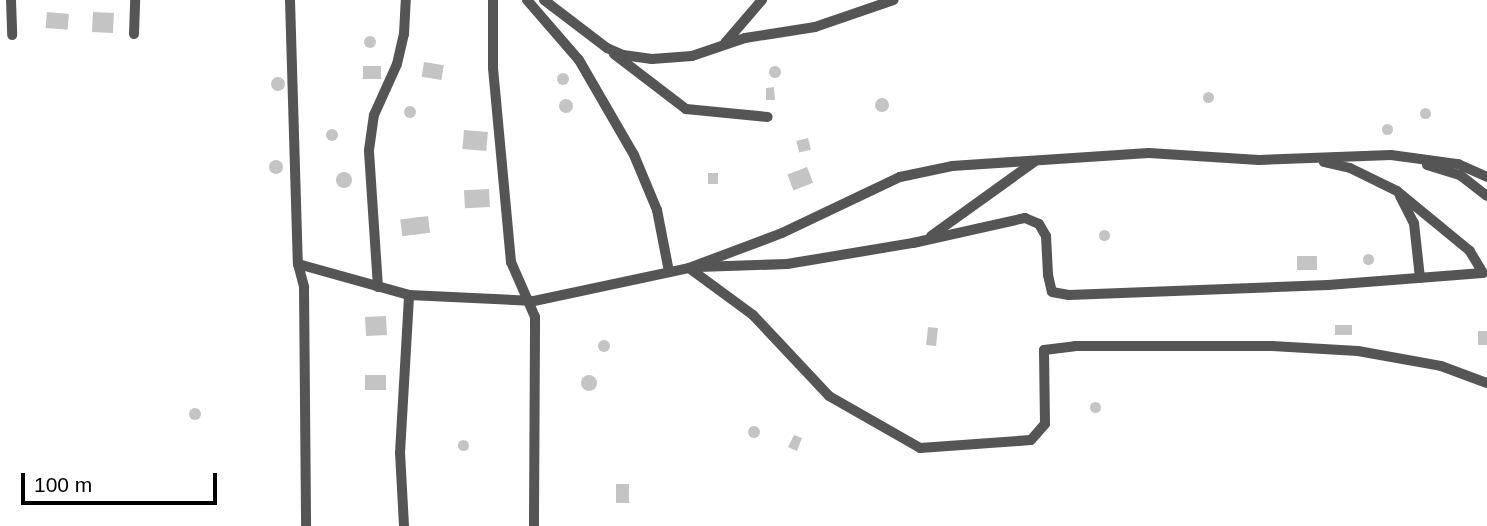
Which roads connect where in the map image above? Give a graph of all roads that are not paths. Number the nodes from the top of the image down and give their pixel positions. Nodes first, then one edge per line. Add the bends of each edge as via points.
1 (11, 0) edge
2 (135, 0) edge
3 (290, 0) edge
4 (406, 0) edge
5 (494, 0) edge
6 (527, 0) edge
7 (544, 0) edge
8 (761, 0) edge
9 (894, 0) edge
10 (134, 34) dead end
11 (12, 35) dead end
12 (724, 43) junction
13 (607, 48) junction
14 (768, 117) dead end
15 (1391, 155) junction
16 (1309, 158) junction
17 (1034, 162) junction
18 (1487, 177) edge
19 (1397, 191) junction
20 (1487, 196) edge
21 (927, 240) junction
22 (298, 264) junction
23 (689, 268) junction
24 (669, 272) junction
25 (1420, 278) junction
26 (378, 287) junction
27 (409, 295) junction
28 (528, 301) junction
29 (1487, 383) edge
30 (306, 526) edge
31 (404, 526) edge
32 (534, 526) edge

1 - 11 street
2 - 10 street
3 - 22 street
4 - 26 street via 397,64 374,115 369,149
5 - 28 street via 493,68 504,202 511,262
6 - 24 street via 579,60 634,155 657,210
7 - 13 street
8 - 12 street
9 - 12 street via 815,27
12 - 13 street via 692,56 652,59
13 - 14 street via 686,109
15 - 16 street
15 - 18 street via 1458,164
15 - 20 street via 1461,175
16 - 17 street via 1259,160 1149,153
16 - 19 street via 1350,168
17 - 21 street
17 - 23 street via 952,166 900,177 782,233
19 - 25 street via 1415,223
19 - 25 street via 1469,251 1483,273
21 - 23 street via 787,264
21 - 25 street via 1025,218 1039,224 1046,236 1052,292 1069,295
22 - 26 street
22 - 30 street via 304,287
23 - 24 street
23 - 29 street via 752,315 829,396 920,448 1031,440 1045,424 1044,349 1272,346 1358,351 1441,366
24 - 28 street
26 - 27 street
27 - 28 street
27 - 31 street via 400,453
28 - 32 street via 536,329

